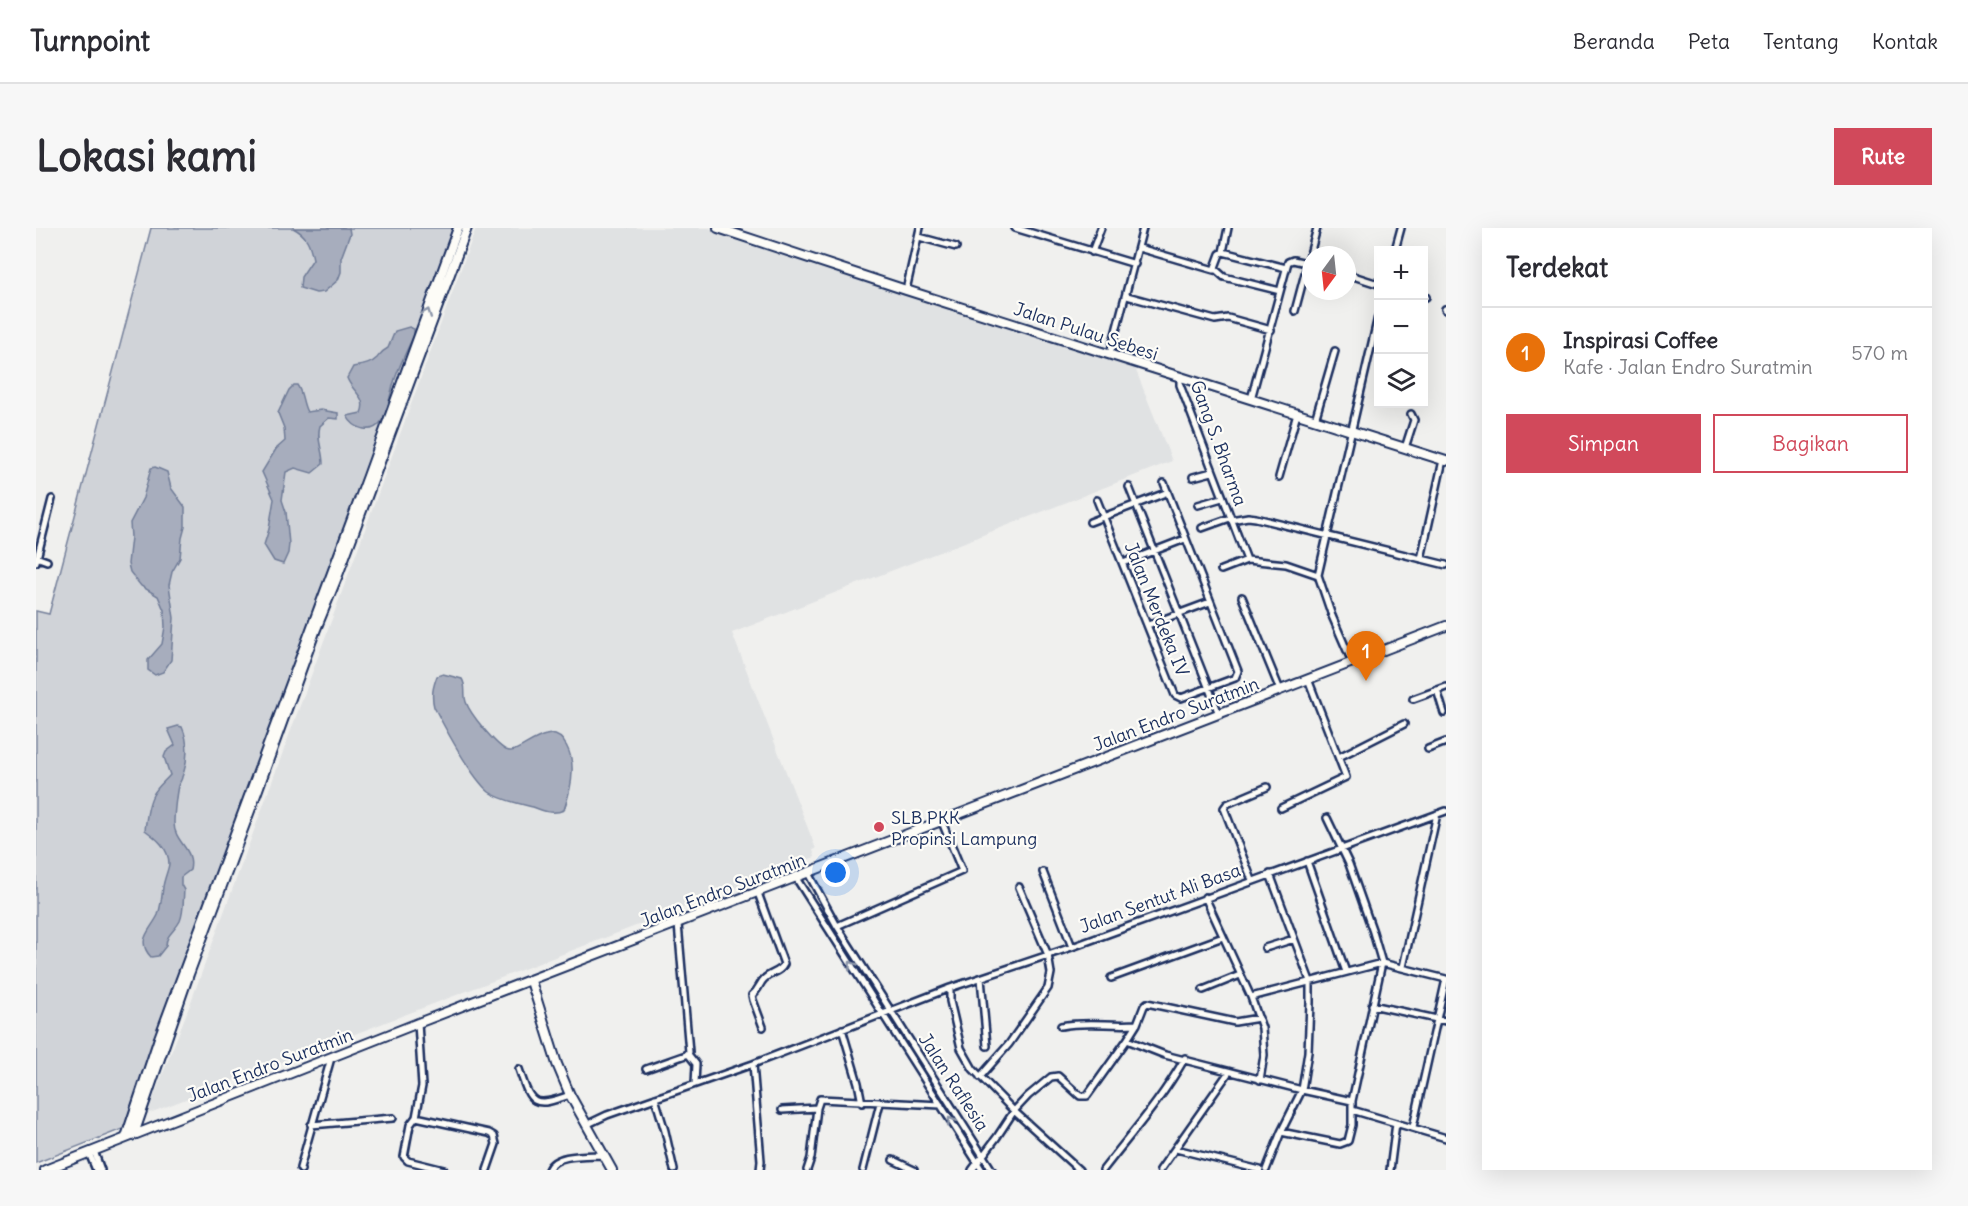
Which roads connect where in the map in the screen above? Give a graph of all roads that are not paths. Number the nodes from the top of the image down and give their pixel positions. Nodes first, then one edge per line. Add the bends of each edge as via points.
1 (458, 228) edge
2 (467, 228) edge
3 (718, 228) edge
4 (921, 228) edge
5 (1015, 228) edge
6 (1101, 228) edge
7 (1143, 228) edge
8 (1228, 228) edge
9 (1317, 228) edge
10 (1401, 228) edge
11 (918, 237) junction
12 (1314, 246) edge
13 (1396, 246) edge
14 (956, 247) dead end
15 (1139, 248) junction
16 (1092, 252) junction
17 (1223, 252) junction
18 (1302, 263) edge
19 (1135, 264) junction
20 (1286, 268) junction
21 (1215, 269) junction
22 (1356, 277) edge
23 (1374, 283) edge
24 (1302, 289) edge
25 (906, 290) junction
26 (1280, 291) junction
27 (1127, 296) junction
28 (1295, 310) dead end
29 (1271, 330) junction
30 (1374, 335) edge
31 (1335, 351) dead end
32 (1110, 354) junction
33 (1180, 376) junction
34 (1251, 399) junction
35 (1297, 414) junction
36 (1411, 414) dead end
37 (1315, 420) junction
38 (1352, 432) junction
39 (1404, 448) junction
40 (1444, 461) edge
41 (1212, 472) junction
42 (1193, 477) dead end
43 (1279, 477) dead end
44 (1164, 483) dead end
45 (1129, 487) dead end
46 (1167, 492) junction
47 (1222, 498) junction
48 (52, 499) dead end
49 (1097, 500) dead end
50 (1135, 504) junction
51 (1198, 505) dead end
52 (1103, 516) junction
53 (1231, 519) junction
54 (1090, 522) dead end
55 (1202, 528) dead end
56 (1328, 536) junction
57 (1185, 539) junction
58 (1154, 551) junction
59 (36, 559) edge
60 (1421, 559) junction
61 (1247, 560) junction
62 (47, 561) dead end
63 (1123, 563) junction
64 (1446, 565) edge
65 (1221, 570) dead end
66 (1318, 575) junction
67 (1242, 597) dead end
68 (1210, 602) junction
69 (1179, 614) junction
70 (1148, 625) junction
71 (1446, 626) edge
72 (1352, 662) junction
73 (1308, 679) junction
74 (1446, 687) edge
75 (1209, 689) junction
76 (1280, 690) junction
77 (1437, 690) junction
78 (1413, 699) dead end
79 (1444, 713) dead end
80 (1219, 714) junction
81 (1404, 724) dead end
82 (1446, 742) edge
83 (1428, 749) dead end
84 (1339, 757) junction
85 (1267, 788) dead end
86 (1281, 808) dead end
87 (1446, 811) edge
88 (1437, 814) junction
89 (1327, 818) dead end
90 (942, 822) junction
91 (1342, 848) junction
92 (1307, 861) junction
93 (1043, 872) dead end
94 (808, 873) junction
95 (1270, 874) junction
96 (796, 878) junction
97 (1252, 880) junction
98 (1019, 886) dead end
99 (758, 893) junction
100 (1205, 897) junction
101 (678, 924) junction
102 (837, 926) junction
103 (1223, 937) junction
104 (1294, 939) junction
105 (1072, 947) junction
106 (1265, 948) dead end
107 (1048, 955) junction
108 (1382, 963) junction
109 (1403, 967) junction
110 (1347, 972) junction
111 (1240, 975) junction
112 (981, 978) junction
113 (1111, 978) dead end
114 (1446, 979) edge
115 (531, 981) junction
116 (1310, 981) junction
117 (950, 988) junction
118 (1203, 990) dead end
119 (1251, 997) junction
120 (1372, 1005) junction
121 (891, 1010) junction
122 (884, 1014) junction
123 (1259, 1018) junction
124 (1437, 1019) junction
125 (1446, 1021) edge
126 (418, 1023) junction
127 (1137, 1024) junction
128 (1061, 1026) dead end
129 (763, 1027) dead end
130 (842, 1029) junction
131 (1127, 1040) junction
132 (987, 1046) dead end
133 (688, 1053) junction
134 (331, 1058) junction
135 (1185, 1058) junction
136 (753, 1064) junction
137 (519, 1069) dead end
138 (646, 1069) dead end
139 (1229, 1072) junction
140 (980, 1077) junction
141 (1260, 1080) junction
142 (695, 1084) junction
143 (1302, 1090) junction
144 (570, 1095) junction
145 (655, 1098) junction
146 (1352, 1101) junction
147 (862, 1103) junction
148 (880, 1103) junction
149 (944, 1103) junction
150 (817, 1107) junction
151 (782, 1110) dead end
152 (1352, 1110) junction
153 (1014, 1111) junction
154 (393, 1118) dead end
155 (416, 1118) junction
156 (1396, 1123) junction
157 (310, 1125) junction
158 (586, 1125) junction
159 (1413, 1127) junction
160 (1281, 1132) junction
161 (130, 1136) junction
162 (1446, 1138) edge
163 (1176, 1149) junction
164 (91, 1152) junction
165 (603, 1155) junction
166 (980, 1159) junction
167 (893, 1160) dead end
168 (300, 1169) edge
169 (45, 1170) edge
170 (96, 1170) edge
171 (101, 1170) edge
172 (444, 1170) edge
173 (487, 1170) edge
174 (548, 1170) edge
175 (612, 1170) edge
176 (674, 1170) edge
177 (760, 1170) edge
178 (807, 1170) edge
179 (862, 1170) edge
180 (914, 1170) edge
181 (972, 1170) edge
182 (982, 1170) edge
183 (992, 1170) edge
184 (1079, 1170) edge
185 (1103, 1170) edge
186 (1160, 1170) edge
187 (1260, 1170) edge
188 (1266, 1170) edge
189 (1390, 1170) edge

161 -> 1 street via 159,1038
2 - 161 street
3 - 25 street, Jalan Pulau Sebesi
4 - 11 street
5 - 16 street
6 - 16 street
7 - 15 street
8 - 17 street
9 - 12 street
10 - 13 street
11 - 14 street
11 - 25 street
15 - 19 street
15 - 21 street
16 - 19 street
17 - 20 street
17 - 21 street
18 - 20 street via 1289,261
19 - 27 street
20 - 26 street
21 - 26 street via 1224,277
22 - 23 street
24 - 28 street
25 - 32 street, Jalan Pulau Sebesi
26 - 29 street
27 - 29 street via 1215,320 1228,318
27 - 32 street
29 - 34 street
30 - 38 street
31 - 37 street
32 - 33 street, Jalan Pulau Sebesi
33 - 34 street, Jalan Pulau Sebesi
33 - 41 street, Gang S. Bharma
34 - 35 street, Jalan Pulau Sebesi
35 - 37 street, Jalan Pulau Sebesi
35 - 43 street
36 - 39 street via 1414,420
37 - 38 street, Jalan Pulau Sebesi
38 - 39 street, Jalan Pulau Sebesi
38 - 56 street
39 - 40 street, Jalan Pulau Sebesi
40 - 60 street
41 - 42 street
41 - 47 street, Gang S. Bharma
44 - 46 street
45 - 50 street
46 - 50 street
46 - 57 street
47 - 51 street
47 - 53 street, Gang S. Bharma
48 - 59 street
49 - 52 street, Jalan Merdeka IV
50 - 52 street
50 - 58 street
52 - 54 street
52 - 63 street, Jalan Merdeka IV
53 - 55 street
53 - 56 street via 1252,517
53 - 61 street, Gang S. Bharma
56 - 60 street
56 - 66 street
57 - 58 street
57 - 68 street
58 - 63 street
58 - 69 street
59 - 62 street
60 - 64 street
61 - 65 street
61 - 66 street via 1286,564
63 - 70 street, Jalan Merdeka IV
66 - 72 street
67 - 76 street
68 - 69 street
68 - 75 street via 1238,673
69 - 70 street
69 - 75 street
70 - 75 street, Jalan Merdeka IV via 1176,697
71 - 72 street, Jalan Endro Suratmin
72 - 73 street, Jalan Endro Suratmin
73 - 76 street, Jalan Endro Suratmin
73 - 84 street
74 - 77 street
75 - 80 street
76 - 80 street, Jalan Endro Suratmin
77 - 78 street
77 - 79 street
80 - 90 street, Jalan Endro Suratmin
81 - 84 street
82 - 83 street
84 - 86 street via 1345,779
85 - 97 street via 1224,808
87 - 88 street, Jalan Sentut Ali Basa
88 - 91 street, Jalan Sentut Ali Basa
88 - 109 street
89 - 91 street
90 - 94 street, Jalan Endro Suratmin
90 - 102 street via 962,871
91 - 92 street, Jalan Sentut Ali Basa
91 - 108 street
92 - 95 street, Jalan Sentut Ali Basa
92 - 110 street
93 - 105 street
94 - 96 street, Jalan Endro Suratmin
94 - 102 street, Jalan Raflesia
95 - 97 street, Jalan Sentut Ali Basa
95 - 104 street
96 - 99 street, Jalan Endro Suratmin
122 -> 96 street, Jalan Raflesia
97 - 100 street, Jalan Sentut Ali Basa
98 - 107 street
99 - 101 street, Jalan Endro Suratmin
99 - 129 street via 784,964 752,994
100 - 103 street
100 - 105 street, Jalan Sentut Ali Basa
101 - 115 street, Jalan Endro Suratmin
101 - 133 street
102 - 121 street, Jalan Raflesia
103 - 111 street
103 - 113 street
104 - 106 street
104 - 116 street
105 - 107 street, Jalan Sentut Ali Basa
107 - 112 street, Jalan Sentut Ali Basa
107 - 140 street via 1048,988 1009,1044
108 - 109 street
108 - 110 street
108 - 120 street
109 - 114 street
110 - 116 street
111 - 118 street
111 - 119 street
112 - 117 street, Jalan Sentut Ali Basa
112 - 132 street
114 - 124 street
115 - 126 street, Jalan Endro Suratmin
115 - 144 street
116 - 119 street
116 - 143 street via 1309,1041
117 - 121 street, Jalan Sentut Ali Basa
117 - 140 street via 961,1048
119 - 123 street
120 - 124 street
120 - 146 street
121 - 122 street, Jalan Sentut Ali Basa
121 - 149 street, Jalan Raflesia
122 - 130 street, Jalan Sentut Ali Basa
122 - 149 street, Jalan Raflesia
123 - 127 street via 1235,1022 1147,1003
123 - 141 street via 1264,1038
124 - 125 street
124 - 159 street
126 - 134 street, Jalan Endro Suratmin
126 - 155 street via 422,1086
127 - 128 street
127 - 131 street
130 - 136 street, Jalan Sentut Ali Basa
130 - 147 street
131 - 135 street via 1165,1055
131 - 153 street via 1087,1096 1080,1096 1054,1076
133 - 138 street
133 - 142 street via 696,1064
134 - 157 street
134 - 161 street, Jalan Endro Suratmin
135 - 139 street
135 - 185 street via 1153,1110
136 - 142 street, Jalan Sentut Ali Basa
136 - 177 street
137 - 144 street via 528,1095 535,1101 551,1102
139 - 141 street
139 - 163 street
140 - 153 street
141 - 143 street
142 - 145 street, Jalan Sentut Ali Basa
143 - 146 street
143 - 160 street
144 - 158 street
145 - 158 street, Jalan Sentut Ali Basa
145 - 176 street
146 - 152 street
147 - 148 street
147 - 150 street via 820,1099
148 - 149 street
148 - 179 street
149 - 166 street, Jalan Raflesia
150 - 151 street
150 - 178 street
152 - 156 street
152 - 160 street via 1349,1136 1344,1143
153 - 166 street
153 - 184 street
154 - 157 street
155 - 172 street via 410,1125 405,1159
155 - 173 street via 489,1132 496,1144
156 - 159 street
156 - 189 street
157 - 168 street
158 - 165 street
159 - 162 street
160 - 188 street
161 - 164 street, Jalan Endro Suratmin
163 - 186 street
163 - 187 street
164 - 169 street, Jalan Endro Suratmin
164 - 170 street
164 - 171 street
165 - 174 street via 556,1160
165 - 175 street
166 - 181 street
166 - 182 street, Jalan Raflesia
166 - 183 street, Jalan Raflesia
167 - 180 street

